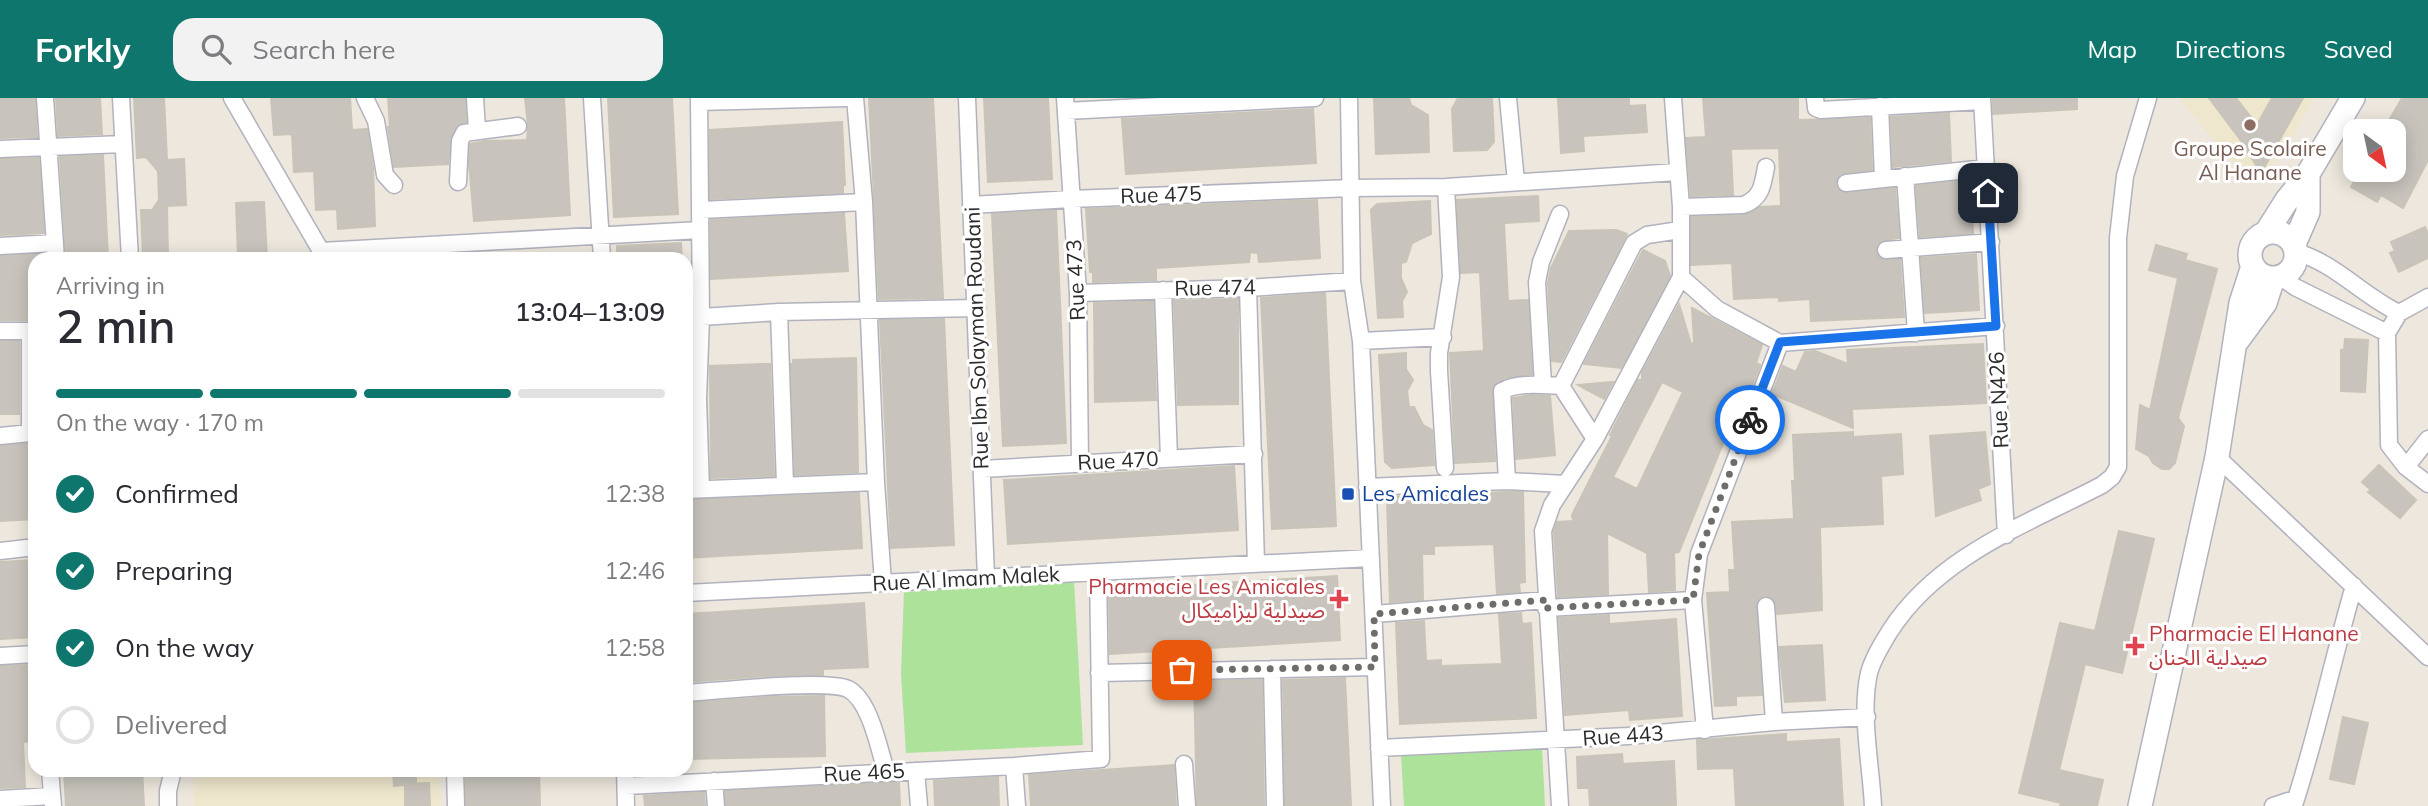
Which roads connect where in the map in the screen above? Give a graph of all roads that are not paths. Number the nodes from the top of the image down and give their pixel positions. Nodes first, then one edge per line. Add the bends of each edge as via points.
1 (45, 98) edge
2 (121, 98) edge
3 (232, 98) edge
4 (365, 98) edge
5 (475, 98) edge
6 (592, 98) edge
7 (846, 98) edge
8 (855, 98) edge
9 (967, 98) edge
10 (1315, 98) edge
11 (1349, 98) edge
12 (1508, 98) edge
13 (1673, 98) edge
14 (1815, 98) edge
15 (2148, 98) edge
16 (2353, 98) edge
17 (1243, 99) edge
18 (1982, 99) edge
19 (699, 100) edge
20 (1156, 102) edge
21 (1065, 104) edge
22 (1880, 106) junction
23 (518, 126) dead end
24 (477, 130) junction
25 (123, 144) junction
26 (47, 146) junction
27 (0, 149) edge
28 (1766, 167) dead end
29 (1986, 168) junction
30 (1678, 172) junction
31 (2308, 174) junction
32 (1905, 176) junction
33 (1883, 178) junction
34 (458, 182) dead end
35 (1516, 182) junction
36 (1846, 183) dead end
37 (394, 185) dead end
38 (1446, 187) junction
39 (1352, 188) junction
40 (1071, 199) junction
41 (864, 202) junction
42 (971, 205) junction
43 (1681, 208) junction
44 (701, 210) junction
45 (1560, 214) dead end
46 (700, 230) junction
47 (1680, 230) junction
48 (2266, 233) junction
49 (600, 236) junction
50 (1992, 242) junction
51 (0, 246) edge
52 (1909, 247) junction
53 (2295, 248) junction
54 (1886, 250) dead end
55 (55, 251) edge
56 (130, 252) edge
57 (320, 252) edge
58 (427, 252) edge
59 (601, 252) edge
60 (2253, 266) junction
61 (1681, 277) junction
62 (2277, 278) junction
63 (1352, 281) junction
64 (1248, 288) junction
65 (1163, 290) junction
66 (1078, 293) junction
67 (2428, 297) edge
68 (977, 308) junction
69 (867, 310) junction
70 (779, 312) junction
71 (2399, 313) junction
72 (701, 317) junction
73 (1996, 326) junction
74 (0, 331) edge
75 (28, 331) edge
76 (1916, 333) junction
77 (2387, 333) junction
78 (1443, 337) junction
79 (1361, 341) junction
80 (1780, 342) junction
81 (2235, 343) junction
82 (1543, 385) junction
83 (1561, 386) junction
84 (28, 432) edge
85 (0, 436) edge
86 (1595, 439) junction
87 (2428, 439) edge
88 (1254, 454) junction
89 (2217, 457) junction
90 (1169, 459) junction
91 (1080, 463) junction
92 (2406, 467) junction
93 (1445, 468) dead end
94 (982, 469) junction
95 (1507, 481) junction
96 (876, 482) junction
97 (1565, 484) junction
98 (2428, 484) edge
99 (785, 485) junction
100 (1367, 487) junction
101 (693, 490) edge
102 (2006, 535) junction
103 (28, 548) edge
104 (0, 551) edge
105 (1371, 558) junction
106 (1256, 564) junction
107 (1098, 572) junction
108 (986, 578) junction
109 (883, 583) junction
110 (2354, 586) junction
111 (693, 593) edge
112 (1693, 600) junction
113 (1546, 604) junction
114 (1766, 606) dead end
115 (1374, 614) junction
116 (28, 654) edge
117 (0, 656) edge
118 (2428, 657) edge
119 (1375, 667) junction
120 (1272, 669) junction
121 (1098, 673) junction
122 (693, 693) edge
123 (1867, 717) junction
124 (1774, 722) junction
125 (1705, 730) junction
126 (1556, 740) junction
127 (1379, 748) junction
128 (1185, 764) dead end
129 (1014, 766) junction
130 (886, 771) junction
131 (916, 771) junction
132 (51, 777) edge
133 (171, 777) edge
134 (455, 777) edge
135 (625, 778) edge
136 (714, 781) junction
137 (0, 799) edge
138 (52, 801) edge
139 (2299, 804) edge
140 (168, 806) edge
141 (457, 806) edge
142 (626, 806) edge
143 (716, 806) edge
144 (919, 806) edge
145 (1017, 806) edge
146 (1187, 806) edge
147 (1275, 806) edge
148 (1382, 806) edge
149 (1560, 806) edge
150 (1873, 806) edge
151 (2140, 806) edge
152 (2273, 806) edge

1 - 26 street
2 - 25 street
3 - 57 street
4 - 37 street via 376,121 385,175
5 - 24 street
6 - 49 street
7 - 19 street
8 - 41 street
9 - 42 street, Rue Ibn Solayman Roudani
10 - 17 street
11 - 39 street
12 - 35 street
13 - 30 street
14 - 22 street via 1816,108 1821,110
15 - 102 street via 2125,176 2118,238 2118,467 2102,485
16 - 31 main road
17 - 20 street
18 - 22 street
18 - 29 street, Rue N426
19 - 44 street
20 - 21 street
21 - 40 street, Rue 473
22 - 33 street
23 - 24 street
24 - 34 street via 461,137
25 - 26 street
25 - 56 street
26 - 27 street
26 - 55 street
28 - 43 street via 1762,188 1752,202
29 - 32 street
29 - 50 street, Rue N426
30 - 35 street, Rue 475
30 - 43 street
31 - 48 main road
31 - 53 main road via 2308,212
32 - 33 street
32 - 52 street
33 - 36 street
35 - 38 street, Rue 475
38 - 39 street, Rue 475
38 - 78 street via 1451,277
39 - 40 street, Rue 475
39 - 63 street
40 - 42 street, Rue 475
40 - 66 street, Rue 473
41 - 44 street
41 - 69 street
42 - 68 street, Rue Ibn Solayman Roudani
43 - 47 street
44 - 46 street
45 - 82 street via 1537,282
46 - 49 street
46 - 72 street
47 - 61 street
47 - 83 street via 1647,235 1634,243
48 - 53 main road via 2282,233
48 - 60 main road via 2253,243
49 - 58 street
49 - 59 street
50 - 52 street
50 - 73 street, Rue N426
51 - 55 street
52 - 54 street
52 - 76 street
53 - 62 main road via 2293,267
53 - 71 street
60 - 62 main road
60 - 81 main road
61 - 80 street via 1717,309
61 - 86 street
62 - 77 street
62 - 81 main road
63 - 64 street, Rue 474
63 - 79 street
64 - 65 street, Rue 474
64 - 88 street
65 - 66 street, Rue 474
65 - 90 street
66 - 91 street, Rue 473
67 - 71 street
68 - 69 street
68 - 94 street, Rue Ibn Solayman Roudani
69 - 70 street
69 - 96 street
70 - 72 street
70 - 99 street
71 - 77 street
72 - 101 street
73 - 76 street
73 - 102 street, Rue N426
74 - 75 street
76 - 80 street
77 - 92 street via 2389,445
78 - 79 street
78 - 93 street via 1439,371
79 - 100 street
80 - 112 street via 1699,554
81 - 89 main road
82 - 83 street
82 - 95 street via 1502,391
83 - 86 street
84 - 85 street
86 - 97 street
87 - 92 street
88 - 90 street, Rue 470
88 - 106 street
89 - 110 street
89 - 151 main road
90 - 91 street, Rue 470
91 - 94 street, Rue 470
92 - 98 street
94 - 108 street, Rue Ibn Solayman Roudani
95 - 97 street
95 - 100 street
96 - 99 street
96 - 109 street
97 - 113 street via 1543,531
99 - 101 street
100 - 105 street
102 - 123 street via 1936,578 1896,622 1869,673
103 - 104 street
105 - 106 street, Rue Al Imam Malek
105 - 115 street
106 - 107 street, Rue Al Imam Malek
107 - 108 street, Rue Al Imam Malek
107 - 121 street
108 - 109 street, Rue Al Imam Malek
109 - 111 street, Rue Al Imam Malek
110 - 118 street
110 - 139 street
112 - 113 street
112 - 125 street
113 - 115 street
113 - 126 street
114 - 124 street
115 - 119 street
116 - 117 street
119 - 120 street
119 - 127 street
120 - 121 street
120 - 147 street
121 - 129 street, Rue 465 via 1101,759
122 - 130 street via 818,685 848,690 869,717
123 - 124 street, Rue 443
123 - 150 street
124 - 125 street, Rue 443
125 - 126 street, Rue 443
126 - 127 street, Rue 443
126 - 149 street
127 - 148 street
128 - 146 street
129 - 131 street, Rue 465
129 - 145 street
130 - 131 street, Rue 465
130 - 136 street, Rue 465
131 - 144 street
132 - 138 street
133 - 140 street
134 - 141 street
135 - 136 street, Rue 465
135 - 142 street
136 - 143 street
137 - 138 street
139 - 152 street via 2288,801

